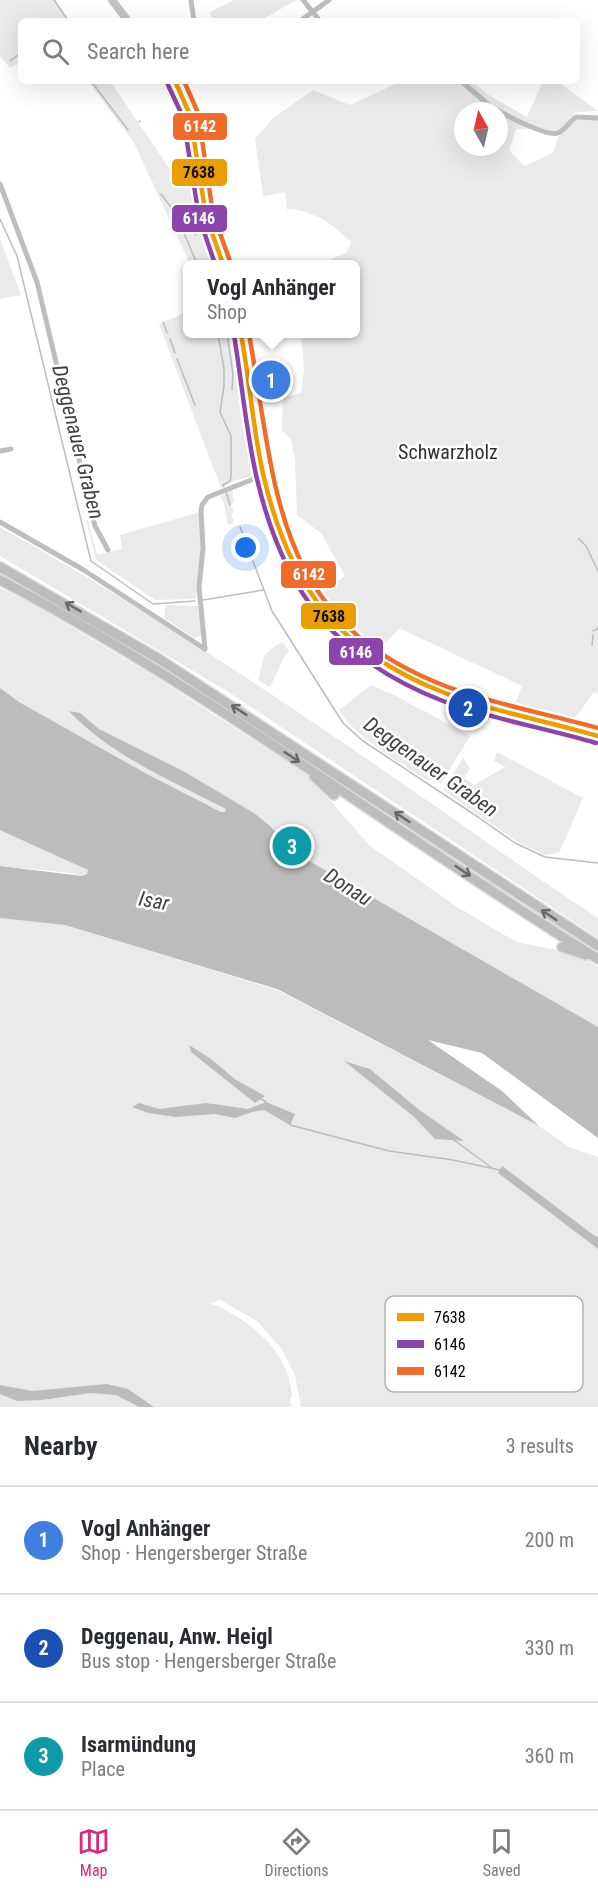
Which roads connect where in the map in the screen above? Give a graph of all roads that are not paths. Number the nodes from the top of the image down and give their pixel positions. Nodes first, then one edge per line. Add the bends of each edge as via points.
1 (112, 0) edge
2 (191, 0) edge
3 (303, 0) edge
4 (329, 0) edge
5 (313, 13) junction
6 (126, 18) edge
7 (194, 18) edge
8 (305, 18) edge
9 (317, 18) edge
10 (179, 84) edge
11 (464, 84) edge
12 (485, 102) edge
13 (508, 116) edge
14 (598, 118) edge
15 (0, 184) edge
16 (222, 260) edge
17 (242, 338) edge
18 (11, 449) dead end
19 (0, 451) edge
20 (264, 476) junction
21 (0, 522) edge
22 (108, 550) dead end
23 (0, 567) edge
24 (0, 580) edge
25 (598, 736) edge
26 (310, 769) junction
27 (334, 795) dead end
28 (598, 946) edge
29 (562, 947) dead end
30 (596, 958) edge

1 - 6 main road
2 - 7 street
3 - 5 street
4 - 5 street
5 - 8 street
5 - 9 street
10 - 16 main road via 193,118 206,216
11 - 12 street
13 - 14 street via 554,134 576,117
15 - 22 street via 37,282 95,526
17 - 20 main road
18 - 19 street
20 - 21 street via 208,497 202,505 199,587 205,649 82,569
20 - 25 main road via 280,534 303,583 321,612 365,652 406,677 444,693
28 -> 23 highway via 159,658
24 -> 26 highway via 154,668
26 - 27 highway via 314,778
26 -> 30 highway
29 - 30 highway

